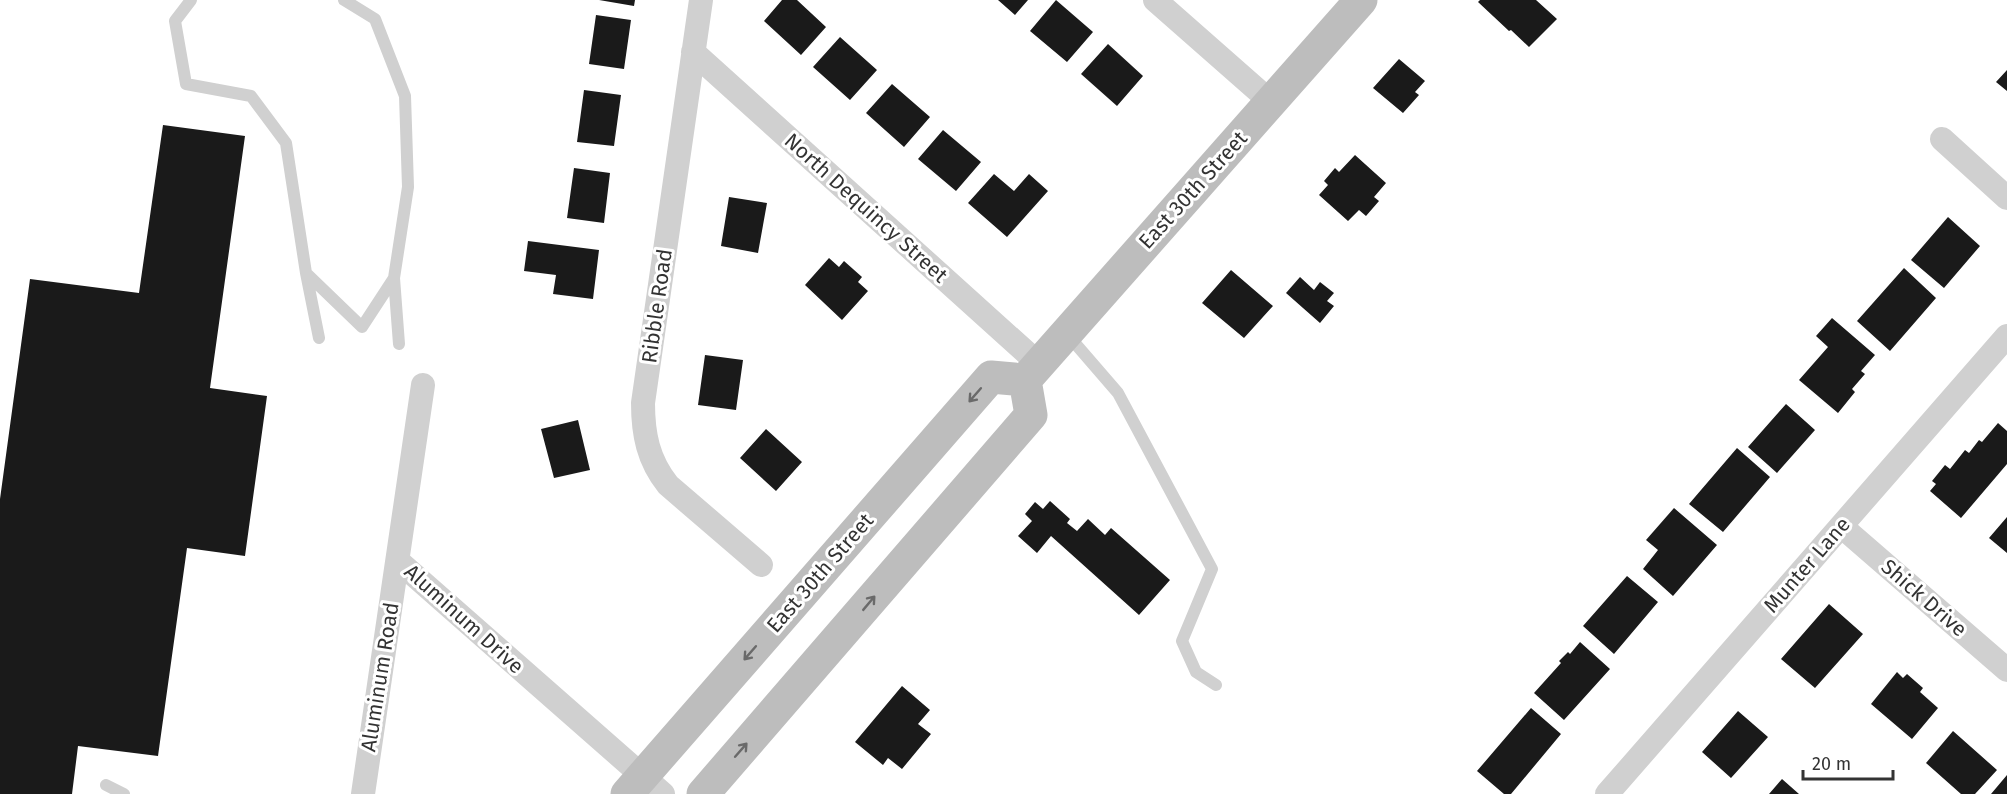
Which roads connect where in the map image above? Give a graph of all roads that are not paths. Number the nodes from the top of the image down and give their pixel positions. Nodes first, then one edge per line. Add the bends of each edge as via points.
1 (191, 0) edge
2 (344, 0) edge
3 (700, 0) edge
4 (1155, 0) edge
5 (1361, 0) edge
6 (693, 52) junction
7 (1271, 102) junction
8 (1942, 140) dead end
9 (2007, 198) edge
10 (306, 273) junction
11 (394, 278) junction
12 (1066, 333) junction
13 (2007, 336) edge
14 (319, 338) dead end
15 (399, 344) dead end
16 (1032, 372) junction
17 (423, 385) dead end
18 (1841, 526) junction
19 (398, 561) junction
20 (761, 565) dead end
21 (2007, 670) edge
22 (1216, 685) dead end
23 (106, 785) dead end
24 (644, 788) edge
25 (1609, 793) edge
26 (124, 794) edge
27 (363, 794) edge
28 (703, 794) edge

1 - 10 lane via 175,21 186,84 251,96 286,143
2 - 11 lane via 375,18 405,96 408,187
3 - 6 street, Ribble Road
4 - 7 street
5 - 7 main road, East 30th Street
6 - 16 street, North Dequincy Street
6 - 20 street, Ribble Road via 643,403 645,436 656,468 668,485
7 - 12 main road, East 30th Street
8 - 9 street
10 - 11 lane via 362,327
10 - 14 lane
11 - 15 lane
12 - 16 main road, East 30th Street
12 - 22 lane via 1118,393 1212,569 1182,641 1196,672
13 - 18 street, Munter Lane
16 -> 24 main road, East 30th Street via 991,377
28 -> 16 main road via 1031,415
17 - 19 street, Aluminum Drive
18 - 21 street, Shick Drive
18 - 25 street, Munter Lane
19 - 24 street, Aluminum Drive
19 - 27 street, Aluminum Road
23 - 26 lane

